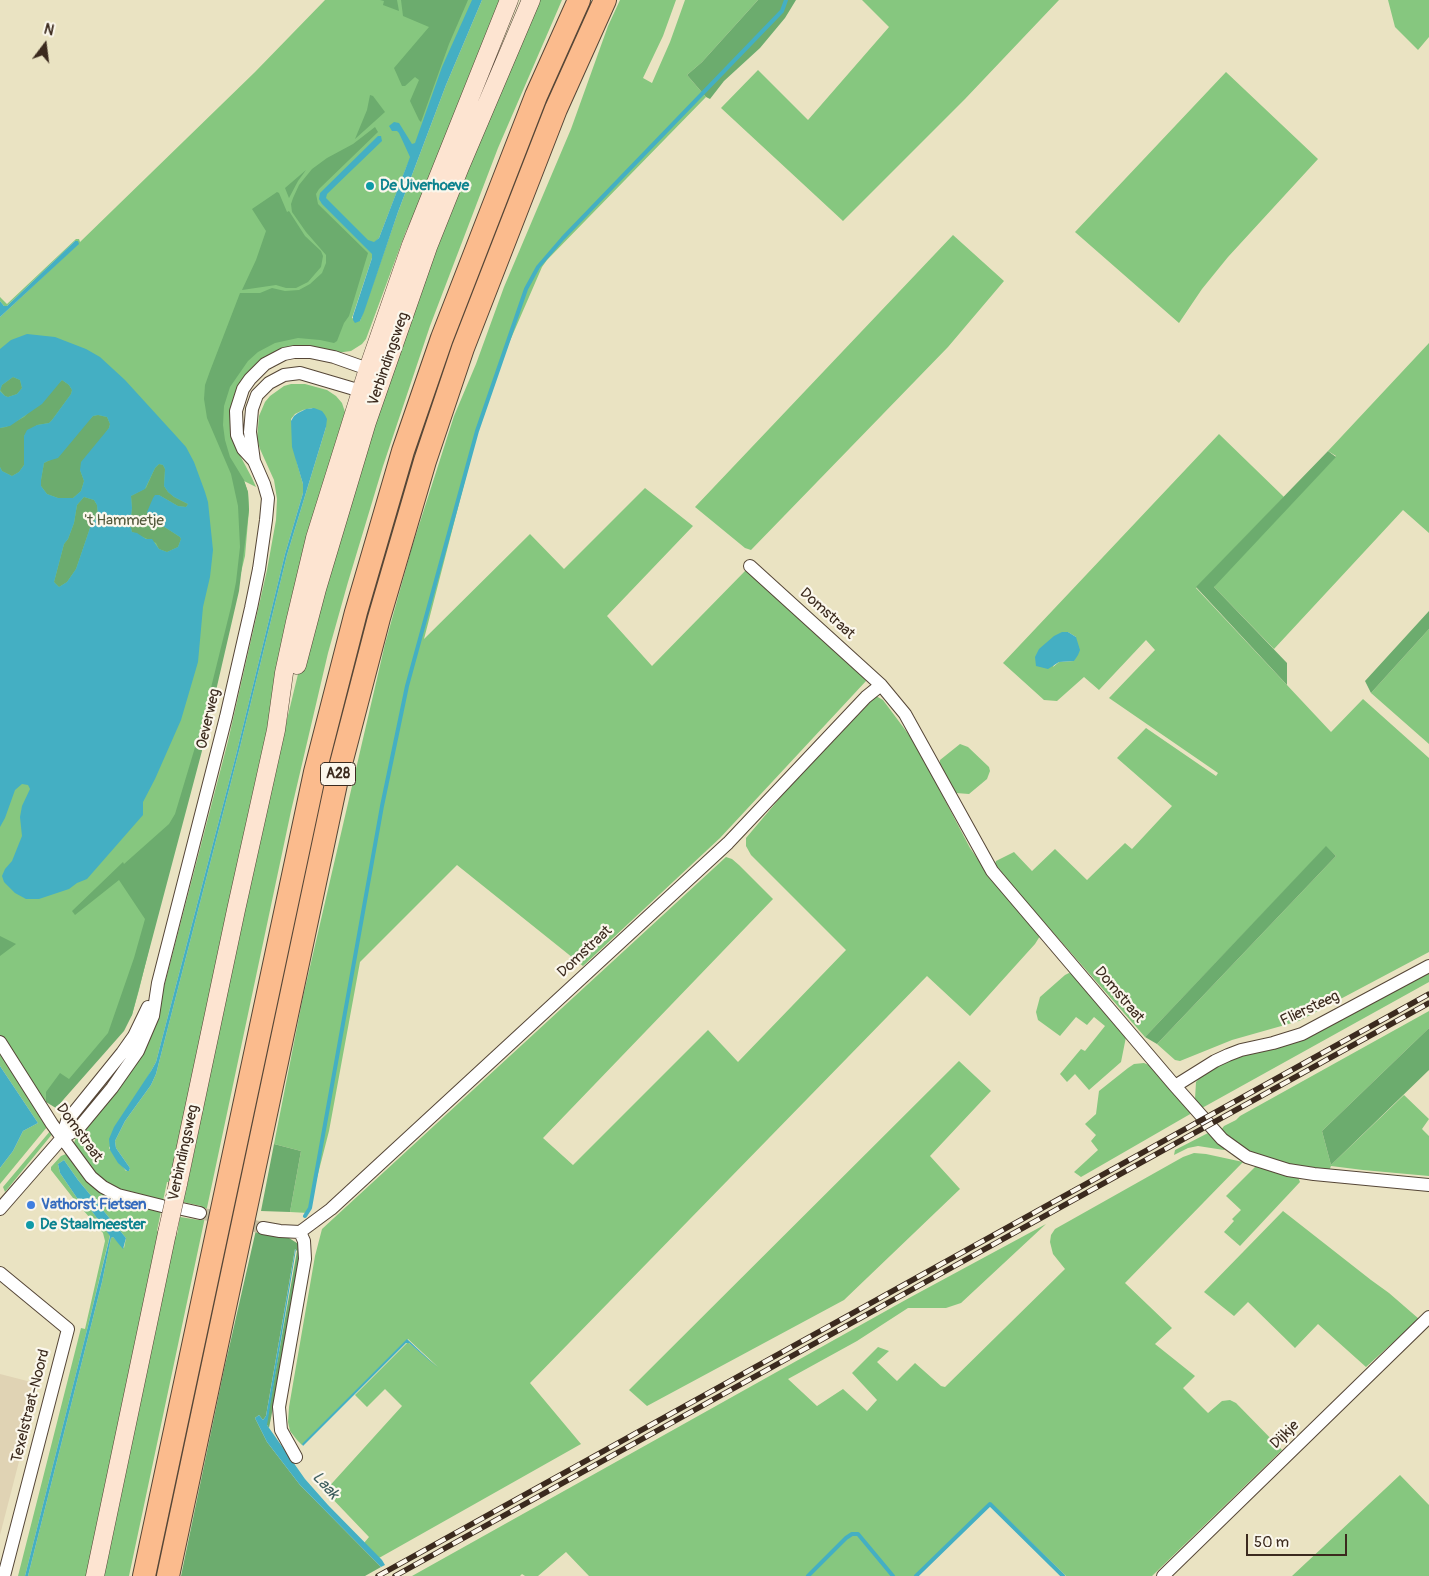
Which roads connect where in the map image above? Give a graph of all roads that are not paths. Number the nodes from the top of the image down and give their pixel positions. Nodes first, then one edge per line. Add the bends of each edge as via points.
1 (509, 0) edge
2 (531, 0) edge
3 (579, 0) edge
4 (605, 0) edge
5 (368, 369) junction
6 (380, 383) junction
7 (361, 392) junction
8 (254, 461) junction
9 (750, 566) dead end
10 (881, 685) junction
11 (276, 730) junction
12 (1429, 966) edge
13 (0, 1042) edge
14 (1175, 1086) junction
15 (62, 1138) junction
16 (1429, 1185) edge
17 (162, 1206) dead end
18 (0, 1209) edge
19 (182, 1209) dead end
20 (200, 1213) tunnel mouth
21 (263, 1228) tunnel mouth
22 (300, 1232) junction
23 (0, 1273) edge
24 (1429, 1317) edge
25 (296, 1457) dead end
26 (4, 1576) edge
27 (95, 1576) edge
28 (144, 1576) edge
29 (168, 1576) edge
30 (1163, 1576) edge

1 - 5 main road, Verbindingsweg via 411,246
2 - 6 main road, Verbindingsweg via 435,229
3 - 28 highway, A28 via 536,96 442,338 403,451 356,612 313,781
4 - 29 highway, A28 via 556,109 463,348 425,461 379,618 335,789
5 - 6 street, Oeverweg
5 - 7 main road, Verbindingsweg
5 - 8 street, Oeverweg via 310,352 284,354 265,364 243,389 236,411 237,435 243,449
6 - 7 street
6 - 11 main road, Verbindingsweg
7 - 8 street, Oeverweg via 300,373 284,375 269,383 258,395 252,409 250,432
7 - 11 main road, Verbindingsweg via 308,565 284,673
8 - 15 street, Oeverweg via 268,498 259,569 226,717 158,982 156,1004 142,1044 130,1063 78,1130
9 - 10 street, Domstraat
10 - 14 street, Domstraat via 905,714 992,871
10 - 22 street, Domstraat via 725,846 331,1208
11 - 27 main road, Verbindingsweg, bridge
12 - 14 street, Fliersteeg via 1302,1034 1228,1055
13 - 15 street, Domstraat
14 - 16 street, Domstraat via 1222,1138 1247,1157 1288,1170 1314,1174
15 - 17 street, Domstraat via 88,1174 103,1187 122,1197
15 - 18 street, Oeverweg
19 - 20 street
21 - 22 street
22 - 25 street via 305,1259 279,1407 281,1430
23 - 26 street, Texelstraat-Noord via 68,1329
24 - 30 street, Dijkje

